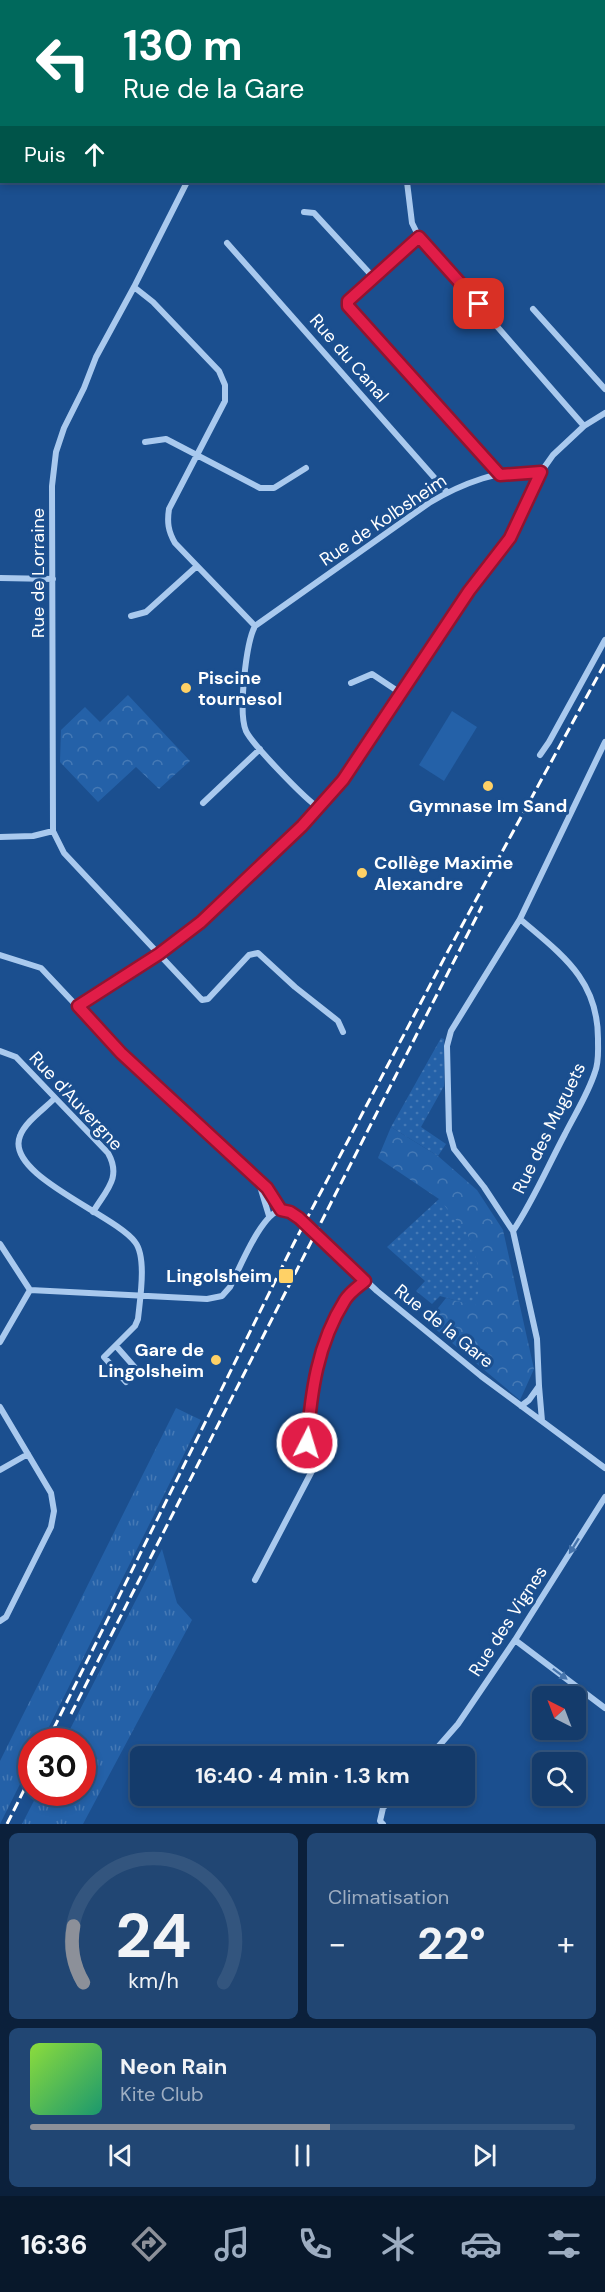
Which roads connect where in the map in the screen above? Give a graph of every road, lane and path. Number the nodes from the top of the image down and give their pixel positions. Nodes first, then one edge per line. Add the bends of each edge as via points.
1 (186, 183) edge
2 (407, 183) edge
3 (304, 212) dead end
4 (419, 237) junction
5 (227, 243) dead end
6 (374, 278) junction
7 (134, 287) junction
8 (533, 309) dead end
9 (605, 389) edge
10 (605, 413) edge
11 (585, 426) junction
12 (145, 442) dead end
13 (197, 455) junction
14 (306, 468) dead end
15 (541, 472) junction
16 (500, 475) junction
17 (447, 492) junction
18 (197, 566) junction
19 (0, 578) edge
20 (53, 579) junction
21 (131, 616) dead end
22 (255, 626) junction
23 (605, 640) edge
24 (351, 683) dead end
25 (402, 694) junction
26 (605, 742) edge
27 (260, 749) junction
28 (540, 755) dead end
29 (203, 803) dead end
30 (319, 808) junction
31 (53, 831) junction
32 (0, 837) edge
33 (520, 919) junction
34 (159, 954) junction
35 (0, 955) edge
36 (78, 1006) junction
37 (343, 1032) dead end
38 (0, 1050) edge
39 (54, 1099) junction
40 (258, 1180) junction
41 (281, 1210) junction
42 (93, 1212) junction
43 (269, 1216) junction
44 (513, 1231) junction
45 (0, 1244) edge
46 (365, 1281) junction
47 (30, 1290) junction
48 (140, 1295) junction
49 (0, 1342) edge
50 (116, 1346) junction
51 (539, 1386) junction
52 (521, 1406) junction
53 (0, 1407) edge
54 (542, 1421) junction
55 (28, 1454) junction
56 (605, 1468) edge
57 (0, 1470) edge
58 (605, 1497) edge
59 (255, 1580) dead end
60 (0, 1621) edge
61 (515, 1640) junction
62 (605, 1708) edge
63 (439, 1746) edge
64 (385, 1806) edge
65 (383, 1824) edge

1 - 7 street, Rue de Lorraine
2 - 4 street via 412,223
3 - 6 street via 314,213
4 - 6 street
4 - 11 street
5 - 17 street, Rue du Canal
6 - 16 street via 348,301 348,306
7 - 13 street via 219,371 225,384 225,401
7 - 20 street, Rue de Lorraine via 96,357 56,453 52,486
8 - 9 street
10 - 11 street
11 - 15 street via 564,443
12 - 13 street via 166,439
13 - 14 street via 260,488 273,488
13 - 18 street via 169,509 167,522 175,543
15 - 16 street, Rue de Kolbsheim
15 - 25 street via 510,538 469,591
16 - 17 street, Rue de Kolbsheim
17 - 22 street, Rue de Kolbsheim
18 - 21 street via 146,612
18 - 22 street
19 - 20 street
20 - 31 street, Rue de Lorraine
22 - 27 street via 248,645 242,710 245,730
23 - 28 street
24 - 25 street via 372,674
25 - 30 street
26 - 33 street
27 - 29 street
27 - 30 street
30 - 34 street via 234,892
31 - 32 street
31 - 34 street, Rue de Lorraine via 64,853
33 - 44 street via 452,1031 447,1046 449,1131 454,1149
33 - 44 street, Rue des Muguets via 578,973 595,1003 598,1058 584,1097
34 - 36 street
34 - 37 street, Rue de Lorraine via 202,1000 208,999 249,955 258,953 338,1021
35 - 36 street via 41,968
36 - 40 street via 121,1053
38 - 39 street, Rue d'Auvergne via 16,1057
39 - 42 street, Rue d'Auvergne via 108,1153 114,1164 115,1176
39 - 42 street via 24,1128 18,1146 20,1155 47,1183
40 - 41 street
40 - 43 street
41 - 43 street
41 - 46 street, Rue de la Gare via 299,1218
42 - 48 street via 136,1243 141,1257
43 - 48 street via 222,1296 207,1299
44 - 51 street via 537,1339
45 - 47 street
46 - 52 street, Rue de la Gare
46 - 59 street via 345,1300 326,1337 310,1402 307,1443 312,1471
47 - 48 street
47 - 49 street
48 - 50 street via 135,1326
50 - 50 street via 104,1358 126,1382 138,1371
51 - 52 street
51 - 54 street
52 - 54 street, Rue de la Gare
53 - 55 street
54 - 56 street, Rue de la Gare
55 - 57 street
55 - 60 street via 51,1493 54,1512 51,1527 6,1617
58 -> 61 street, Rue des Vignes
61 -> 62 street
61 - 63 street, Rue des Vignes
64 - 65 street via 380,1821

